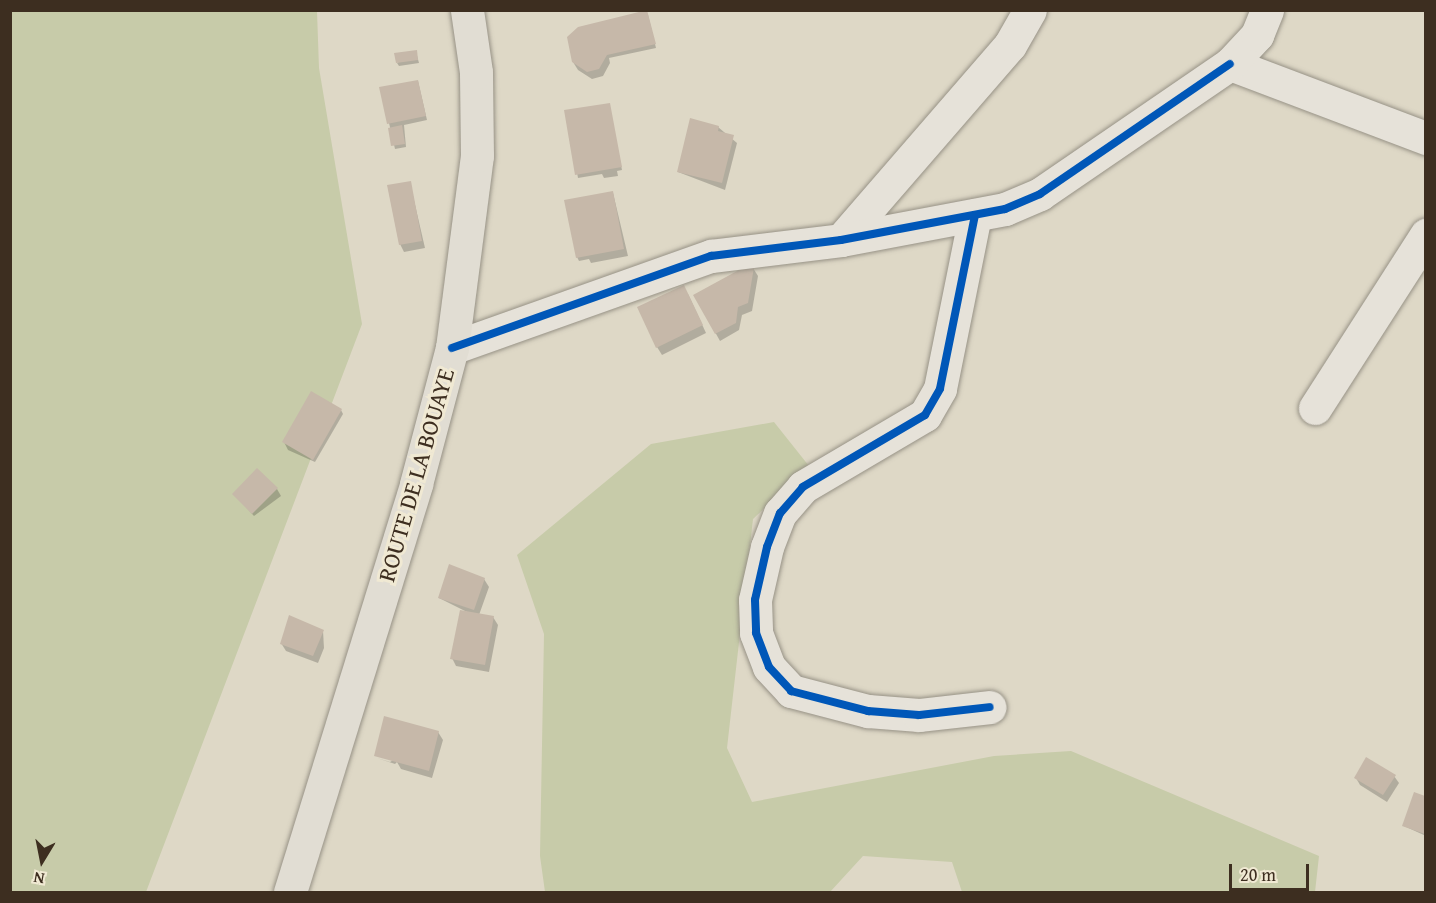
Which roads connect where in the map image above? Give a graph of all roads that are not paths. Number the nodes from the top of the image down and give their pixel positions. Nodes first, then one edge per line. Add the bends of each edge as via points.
1 (467, 10) edge
2 (1030, 10) edge
3 (1267, 10) edge
4 (1230, 64) junction
5 (1425, 138) edge
6 (975, 215) junction
7 (1425, 235) edge
8 (841, 240) junction
9 (452, 348) junction
10 (1315, 408) dead end
11 (990, 707) dead end
12 (290, 892) edge

1 - 9 main road, ROUTE DE LA BOUAYE via 476,72 477,156
2 - 8 street via 1010,45
3 - 4 street via 1257,35
4 - 5 street
4 - 6 street via 1040,194 1005,209
6 - 8 street
6 - 11 street via 940,389 925,415 802,487 780,513 767,547 756,633 769,667 791,691 868,711 919,715
7 - 10 street
8 - 9 street via 711,256
9 - 12 main road, ROUTE DE LA BOUAYE via 416,484

